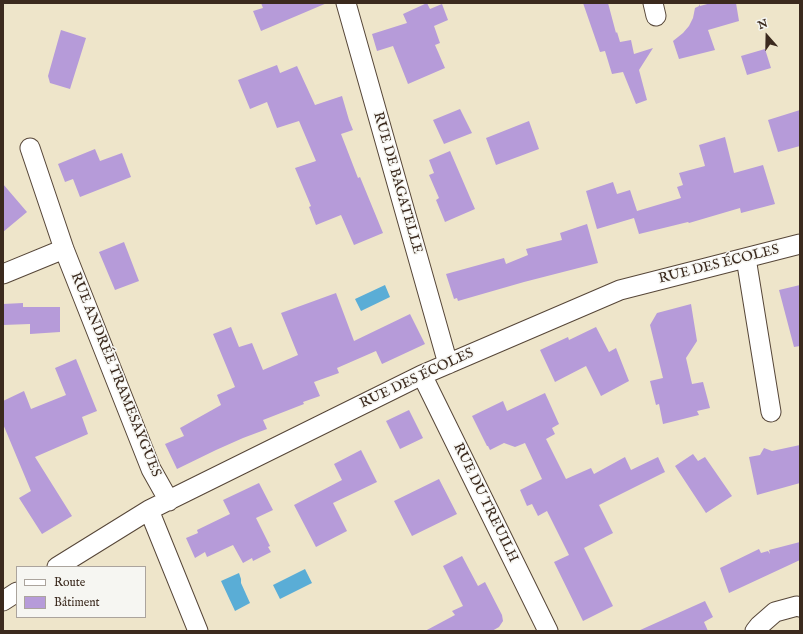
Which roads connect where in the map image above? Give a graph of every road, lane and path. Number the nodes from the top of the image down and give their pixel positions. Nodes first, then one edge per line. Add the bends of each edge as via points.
1 (346, 3) edge
2 (30, 148) dead end
3 (800, 244) edge
4 (64, 249) junction
5 (746, 258) junction
6 (3, 274) edge
7 (448, 364) junction
8 (422, 375) junction
9 (771, 412) dead end
10 (169, 501) junction
11 (149, 510) junction
12 (59, 566) edge
13 (16, 593) edge
14 (3, 601) edge
15 (800, 606) edge
16 (198, 631) edge
17 (548, 631) edge
18 (755, 631) edge

1 - 7 street, RUE DE BAGATELLE
2 - 4 street, RUE ANDRÉE TRAMESAYGUES
3 - 5 street, RUE DES ÉCOLES
4 - 6 street
4 - 10 street, RUE ANDRÉE TRAMESAYGUES via 151,468
5 - 7 street, RUE DES ÉCOLES via 620,290
5 - 9 street
7 - 8 street, RUE DES ÉCOLES
8 - 10 street, RUE DES ÉCOLES
8 - 17 street, RUE DU TREUILH
10 - 11 street, RUE DES ÉCOLES
11 - 12 street, RUE DES ÉCOLES
11 - 16 street
13 - 14 street
15 - 18 street via 775,612

